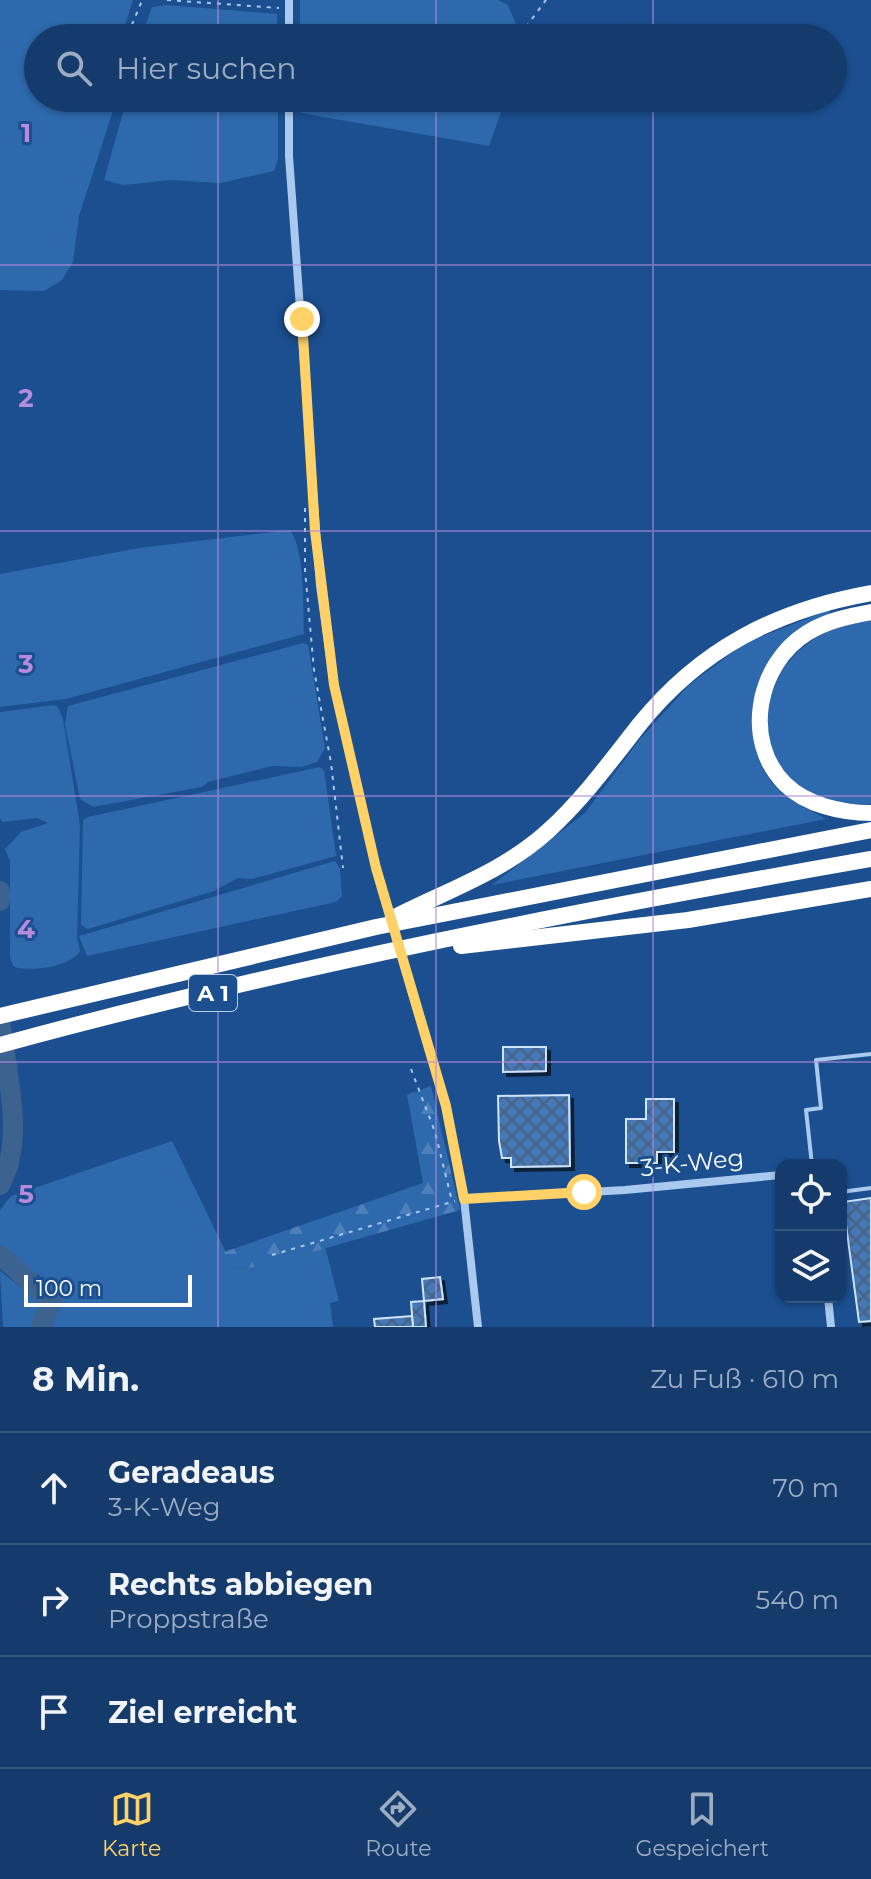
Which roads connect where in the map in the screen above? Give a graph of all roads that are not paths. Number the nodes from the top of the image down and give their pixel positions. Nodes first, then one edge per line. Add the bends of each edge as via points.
1 (289, 112) edge
2 (871, 593) edge
3 (871, 612) edge
4 (871, 813) edge
5 (871, 830) edge
6 (871, 859) edge
7 (871, 889) edge
8 (376, 927) junction
9 (412, 949) junction
10 (5, 1015) edge
11 (7, 1043) edge
12 (871, 1054) edge
13 (811, 1159) edge
14 (775, 1176) edge
15 (871, 1188) edge
16 (847, 1191) edge
17 (464, 1199) junction
18 (829, 1303) edge
19 (478, 1327) edge
20 (831, 1327) edge

1 - 17 street, bridge via 313,505 334,685 376,868 446,1106
2 - 8 highway via 791,611 705,659 668,692 582,798 546,833 480,878
3 - 4 highway via 840,618 786,650 772,671 758,717 761,741 784,784 827,807
5 - 8 highway, A 1
6 - 9 highway, A 1
7 - 9 highway via 675,922
8 - 10 highway, A 1
9 - 11 highway, A 1
12 - 13 lane via 816,1060 821,1108 806,1110
14 - 17 street, 3-K-Weg
15 - 16 lane
17 - 19 street
18 - 20 street

